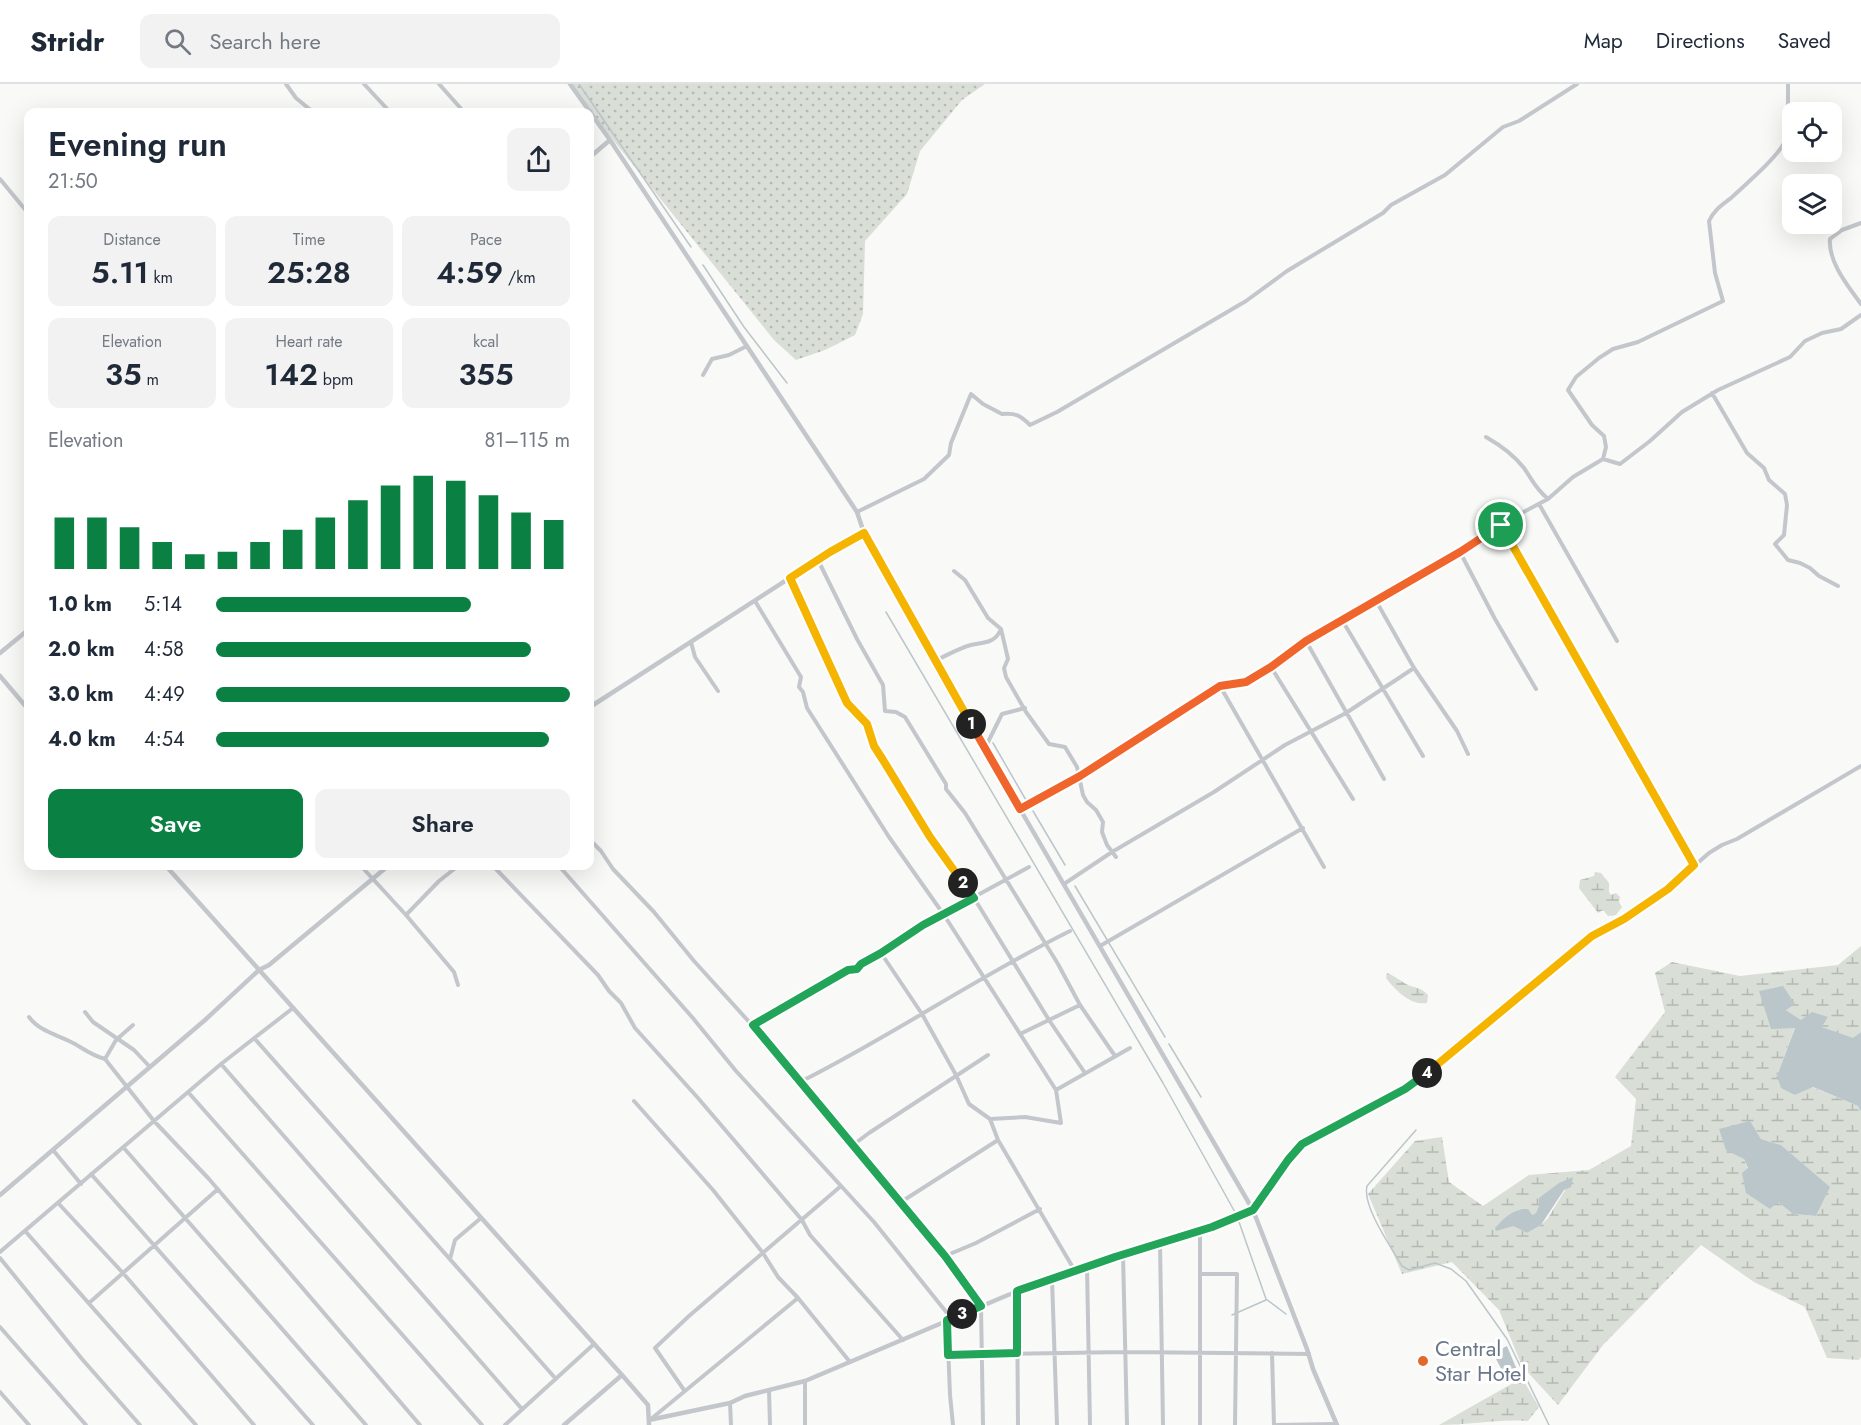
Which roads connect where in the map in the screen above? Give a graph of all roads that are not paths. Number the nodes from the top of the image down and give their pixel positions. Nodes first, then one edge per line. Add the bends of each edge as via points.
1 (286, 84) edge
2 (364, 84) edge
3 (439, 84) edge
4 (570, 84) edge
5 (1577, 84) edge
6 (1788, 84) edge
7 (308, 108) edge
8 (386, 108) edge
9 (460, 108) edge
10 (587, 108) edge
11 (594, 118) edge
12 (610, 140) junction
13 (594, 154) edge
14 (0, 179) edge
15 (24, 208) edge
16 (1861, 224) edge
17 (1861, 304) edge
18 (1861, 315) edge
19 (747, 345) junction
20 (703, 375) dead end
21 (1712, 393) junction
22 (1486, 437) dead end
23 (1603, 459) junction
24 (1548, 499) junction
25 (1539, 504) junction
26 (857, 512) junction
27 (1501, 525) junction
28 (864, 533) junction
29 (1460, 552) junction
30 (818, 560) junction
31 (954, 571) dead end
32 (790, 578) junction
33 (1838, 586) dead end
34 (1376, 599) junction
35 (755, 601) junction
36 (1342, 620) junction
37 (1001, 629) junction
38 (24, 633) edge
39 (1306, 641) junction
40 (1617, 641) dead end
41 (691, 642) junction
42 (0, 653) edge
43 (934, 661) junction
44 (1271, 667) junction
45 (1414, 668) junction
46 (0, 675) edge
47 (1220, 686) junction
48 (1382, 687) junction
49 (1536, 689) dead end
50 (718, 691) dead end
51 (24, 704) edge
52 (594, 704) edge
53 (1025, 708) junction
54 (1346, 712) junction
55 (1309, 731) junction
56 (986, 746) junction
57 (1468, 754) dead end
58 (1423, 756) dead end
59 (1263, 758) junction
60 (1861, 766) edge
61 (1080, 776) junction
62 (1384, 779) dead end
63 (1353, 799) dead end
64 (1020, 809) junction
65 (1303, 828) junction
66 (594, 844) edge
67 (1112, 852) junction
68 (1116, 857) dead end
69 (1694, 865) junction
70 (1029, 867) dead end
71 (1324, 867) dead end
72 (170, 870) edge
73 (365, 870) edge
74 (383, 870) edge
75 (453, 870) edge
76 (497, 870) edge
77 (563, 870) edge
78 (373, 879) junction
79 (1006, 880) junction
80 (1064, 884) junction
81 (974, 898) junction
82 (406, 915) junction
83 (944, 915) junction
84 (1070, 932) dead end
85 (1044, 944) junction
86 (1100, 946) junction
87 (881, 953) junction
88 (1012, 962) junction
89 (259, 970) junction
90 (983, 976) junction
91 (458, 985) dead end
92 (1080, 1005) junction
93 (293, 1008) junction
94 (85, 1012) dead end
95 (922, 1014) junction
96 (29, 1017) dead end
97 (1049, 1020) junction
98 (133, 1025) dead end
99 (753, 1025) junction
100 (1020, 1034) junction
101 (255, 1039) junction
102 (116, 1040) junction
103 (1130, 1048) dead end
104 (988, 1055) dead end
105 (1115, 1056) junction
106 (105, 1059) junction
107 (221, 1064) junction
108 (150, 1067) junction
109 (1084, 1073) junction
110 (956, 1075) junction
111 (800, 1082) junction
112 (128, 1086) junction
113 (1056, 1090) junction
114 (188, 1092) junction
115 (634, 1101) dead end
116 (990, 1119) junction
117 (154, 1121) junction
118 (998, 1140) junction
119 (853, 1145) junction
120 (123, 1147) junction
121 (53, 1150) junction
122 (91, 1174) junction
123 (81, 1184) junction
124 (841, 1186) junction
125 (218, 1189) junction
126 (0, 1195) edge
127 (901, 1202) junction
128 (59, 1204) junction
129 (1040, 1209) junction
130 (1253, 1210) junction
131 (185, 1218) junction
132 (481, 1218) junction
133 (802, 1220) junction
134 (1200, 1231) junction
135 (26, 1232) junction
136 (1160, 1243) junction
137 (154, 1245) junction
138 (0, 1252) edge
139 (763, 1253) junction
140 (1123, 1254) junction
141 (945, 1256) junction
142 (0, 1258) edge
143 (450, 1260) junction
144 (1087, 1267) junction
145 (1075, 1271) junction
146 (123, 1273) junction
147 (1200, 1274) junction
148 (1052, 1279) junction
149 (1017, 1291) junction
150 (798, 1298) junction
151 (89, 1303) junction
152 (981, 1306) junction
153 (949, 1319) junction
154 (0, 1327) edge
155 (903, 1340) junction
156 (594, 1344) junction
157 (1054, 1352) junction
158 (1089, 1352) junction
159 (1125, 1352) junction
160 (1162, 1352) junction
161 (1200, 1352) junction
162 (1236, 1352) junction
163 (1017, 1353) junction
164 (1272, 1353) junction
165 (1309, 1354) junction
166 (948, 1355) junction
167 (982, 1355) junction
168 (850, 1362) junction
169 (622, 1375) junction
170 (556, 1379) junction
171 (804, 1381) junction
172 (684, 1390) junction
173 (770, 1390) junction
174 (0, 1392) edge
175 (730, 1402) junction
176 (522, 1409) junction
177 (649, 1423) edge
178 (29, 1425) edge
179 (86, 1425) edge
180 (140, 1425) edge
181 (196, 1425) edge
182 (254, 1425) edge
183 (313, 1425) edge
184 (366, 1425) edge
185 (420, 1425) edge
186 (482, 1425) edge
187 (505, 1425) edge
188 (564, 1425) edge
189 (731, 1425) edge
190 (770, 1425) edge
191 (805, 1425) edge
192 (953, 1425) edge
193 (983, 1425) edge
194 (1018, 1425) edge
195 (1057, 1425) edge
196 (1090, 1425) edge
197 (1127, 1425) edge
198 (1163, 1425) edge
199 (1200, 1425) edge
200 (1235, 1425) edge
201 (1276, 1425) edge
202 (1299, 1425) edge
203 (1337, 1425) edge

1 - 7 street
2 - 8 street
3 - 9 street
4 - 10 street
5 - 26 street via 1503,128 1445,175 1391,205 1246,301 1057,412 1030,425 1018,415 1002,414 971,394 949,455 924,480
6 - 23 street via 1786,142 1709,221 1715,273 1723,301 1638,342 1613,349 1576,377 1568,390 1604,436
11 - 12 street
12 - 13 street
12 - 19 street
14 - 15 street
16 - 17 street via 1830,239 1829,248
18 - 21 street via 1840,329 1805,341 1790,357
19 - 20 street via 712,359
19 - 26 street
21 - 23 street via 1682,412 1620,464
21 - 33 street via 1747,453 1785,494 1785,535 1775,544 1788,560 1800,562
22 - 24 street via 1518,462
23 - 24 street via 1573,477
24 - 25 street
25 - 27 street
25 - 40 street
26 - 28 street
27 - 29 street
27 - 69 street
28 - 30 street
28 - 43 street
29 - 34 street
29 - 49 street
30 - 32 street
30 - 79 street via 883,685 885,711 905,717 946,789
31 - 37 street via 965,580 988,618
32 - 35 street
32 - 81 street via 847,703 867,724 874,746 912,808
34 - 36 street
34 - 45 street
35 - 41 street
35 - 83 street via 801,677 798,687 807,708
36 - 39 street
36 - 48 street
37 - 43 street via 984,644 971,645
37 - 53 street via 1008,659 1006,677
38 - 42 street
39 - 44 street
39 - 54 street
41 - 50 street via 695,657
41 - 52 street
43 - 56 street
44 - 47 street via 1246,682
44 - 55 street
45 - 48 street
45 - 57 street
46 - 51 street
47 - 59 street
47 - 61 street
48 - 54 street
48 - 58 street
53 - 56 street via 1002,714
53 - 61 street via 1049,744 1065,747
54 - 55 street
54 - 62 street
55 - 59 street
55 - 63 street
56 - 64 street
59 - 65 street
59 - 67 street
60 - 69 street
61 - 64 street
61 - 67 street via 1083,795 1096,810
64 - 80 street
65 - 71 street
65 - 86 street
66 - 99 street
67 - 68 street
67 - 80 street
69 - 130 street via 1668,889 1592,936 1438,1066 1405,1089 1302,1144
70 - 79 street
72 - 89 street
73 - 78 street
74 - 78 street
75 - 82 street
76 - 133 street via 598,975 635,1028
77 - 124 street
78 - 82 street
78 - 89 street
79 - 81 street
79 - 85 street
80 - 86 street
81 - 83 street
81 - 88 street
82 - 91 street via 454,972
83 - 87 street
83 - 90 street
84 - 85 street
85 - 88 street
85 - 92 street
86 - 130 street
87 - 95 street
87 - 99 street
88 - 90 street
88 - 97 street
89 - 93 street
89 - 108 street
90 - 95 street
90 - 100 street
92 - 97 street
92 - 105 street
93 - 101 street
93 - 132 street
94 - 102 street
95 - 110 street
95 - 111 street
96 - 106 street via 37,1026
97 - 100 street
97 - 109 street
98 - 102 street
99 - 111 street
100 - 113 street
101 - 107 street
101 - 143 street
102 - 106 street
102 - 108 street via 134,1050
103 - 105 street
104 - 110 street
105 - 109 street
106 - 112 street
107 - 114 street
107 - 176 street
108 - 112 street
109 - 113 street
110 - 116 street via 969,1104
110 - 119 street
111 - 119 street
112 - 117 street
112 - 121 street
113 - 116 street via 1061,1123 1025,1117
114 - 117 street
114 - 186 street
115 - 139 street
116 - 118 street
117 - 120 street
117 - 125 street
118 - 127 street
118 - 129 street
119 - 127 street
120 - 122 street
120 - 131 street
121 - 123 street
121 - 126 street
122 - 123 street
122 - 137 street
123 - 128 street
124 - 133 street
124 - 153 street
125 - 131 street
125 - 185 street
127 - 141 street
128 - 135 street
128 - 146 street
129 - 141 street
129 - 145 street
130 - 134 street
130 - 165 street
131 - 137 street
131 - 184 street
132 - 143 street via 455,1240
132 - 156 street
133 - 139 street
133 - 155 street
134 - 136 street
134 - 147 street
135 - 138 street
135 - 151 street
136 - 140 street
136 - 160 street
137 - 146 street
137 - 183 street
139 - 150 street
139 - 172 street via 655,1348
140 - 144 street
140 - 159 street
141 - 152 street
142 - 180 street
143 - 170 street
144 - 145 street
144 - 158 street
145 - 148 street
146 - 151 street
146 - 182 street
147 - 161 street
147 - 162 street via 1237,1274
148 - 149 street
148 - 157 street
149 - 152 street
149 - 163 street
150 - 168 street
150 - 172 street
151 - 181 street
152 - 153 street
152 - 167 street
153 - 155 street
153 - 166 street
154 - 179 street
155 - 168 street
156 - 169 street
156 - 170 street
157 - 158 street
157 - 163 street
157 - 195 street
158 - 159 street
158 - 196 street
159 - 160 street
159 - 197 street
160 - 161 street
160 - 198 street
161 - 162 street
161 - 199 street
162 - 164 street
162 - 200 street
163 - 167 street
163 - 194 street
164 - 165 street
164 - 201 street
165 - 203 street
166 - 167 street
166 - 192 street
167 - 193 street
168 - 171 street
169 - 177 street via 648,1405
169 - 188 street
170 - 176 street
171 - 173 street
171 - 191 street
172 - 177 street
173 - 175 street
173 - 190 street
174 - 178 street
175 - 177 street
175 - 189 street
176 - 187 street
201 - 202 street
202 - 203 street

